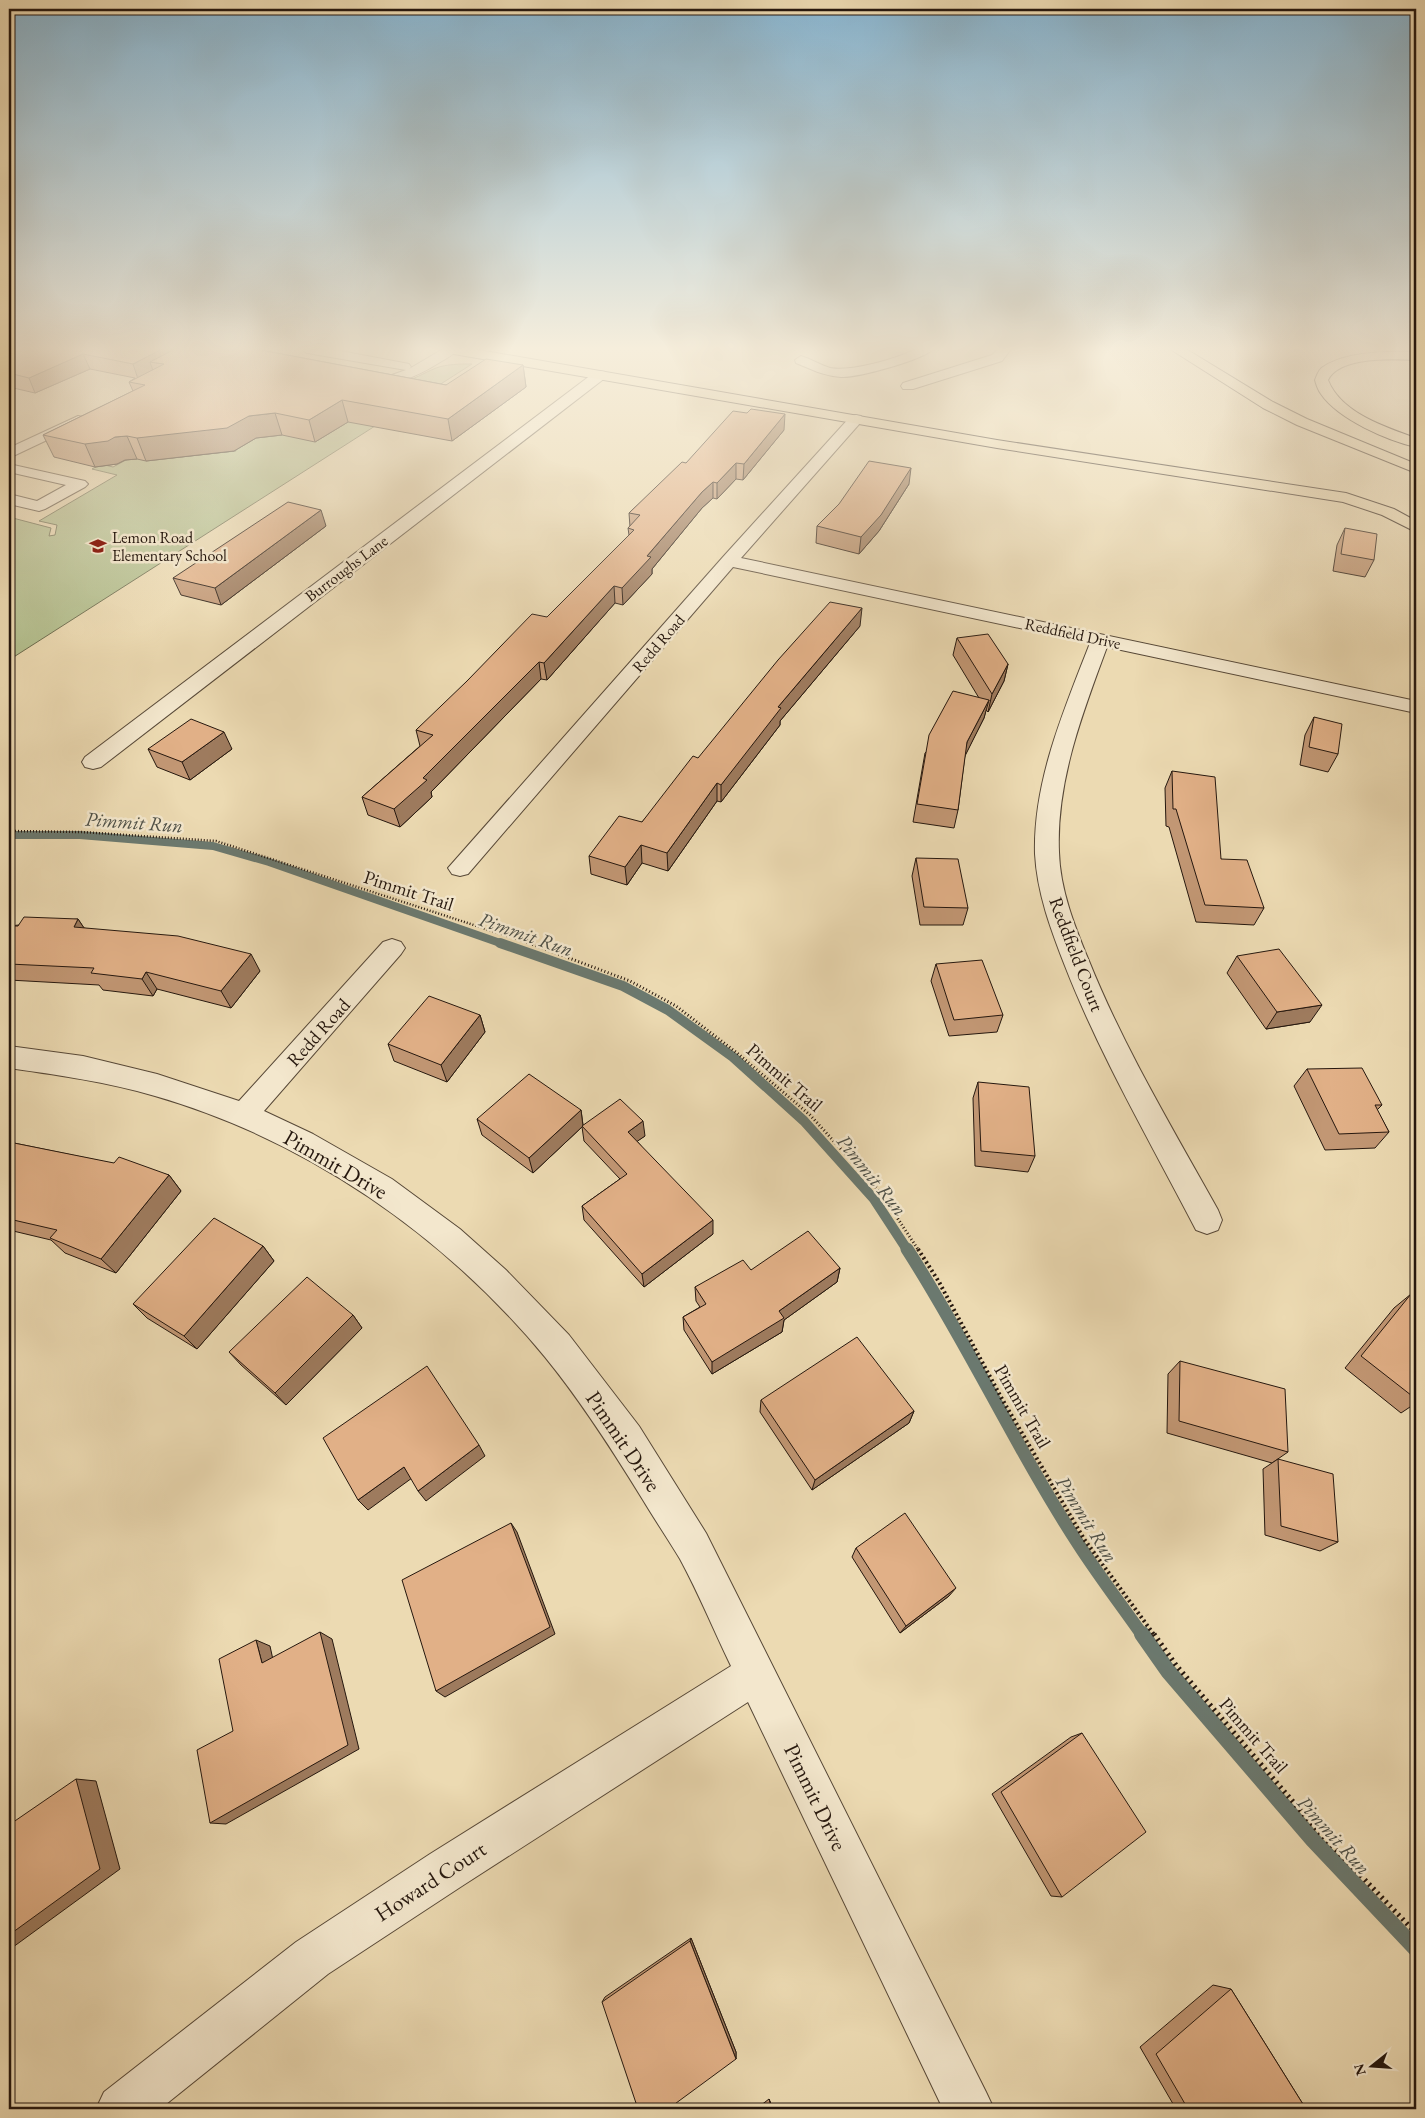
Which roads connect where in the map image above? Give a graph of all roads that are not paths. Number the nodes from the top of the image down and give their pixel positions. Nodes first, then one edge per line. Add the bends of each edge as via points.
1 (21, 448) edge
2 (33, 448) edge
3 (54, 448) edge
4 (505, 448) edge
5 (830, 448) edge
6 (1029, 448) edge
7 (1365, 448) edge
8 (9, 454) edge
9 (9, 468) edge
10 (1416, 469) edge
11 (9, 499) edge
12 (1416, 527) edge
13 (729, 561) junction
14 (1100, 639) junction
15 (1416, 707) edge
16 (93, 762) dead end
17 (460, 868) dead end
18 (392, 948) dead end
19 (9, 1057) edge
20 (244, 1115) junction
21 (1207, 1220) dead end
22 (756, 1674) junction
23 (120, 2109) edge
24 (969, 2109) edge

1 - 8 street
2 - 3 street via 48,451
4 - 16 street, Burroughs Lane
5 - 13 street, Redd Road
6 - 12 main road via 1346,498 1388,512
7 - 10 main road
9 - 11 street via 80,484 39,506
13 - 14 street, Reddfield Drive
13 - 17 street, Redd Road
14 - 15 street, Reddfield Drive
14 - 21 street, Reddfield Court via 1062,741 1046,841 1050,880 1086,988
18 - 20 street, Redd Road
19 - 20 street, Pimmit Drive via 83,1067 157,1085
20 - 22 street, Pimmit Drive via 304,1143 381,1188 449,1238 495,1280 557,1346 626,1439 693,1546
22 - 23 street, Howard Court via 454,1864 312,1958
22 - 24 street, Pimmit Drive

